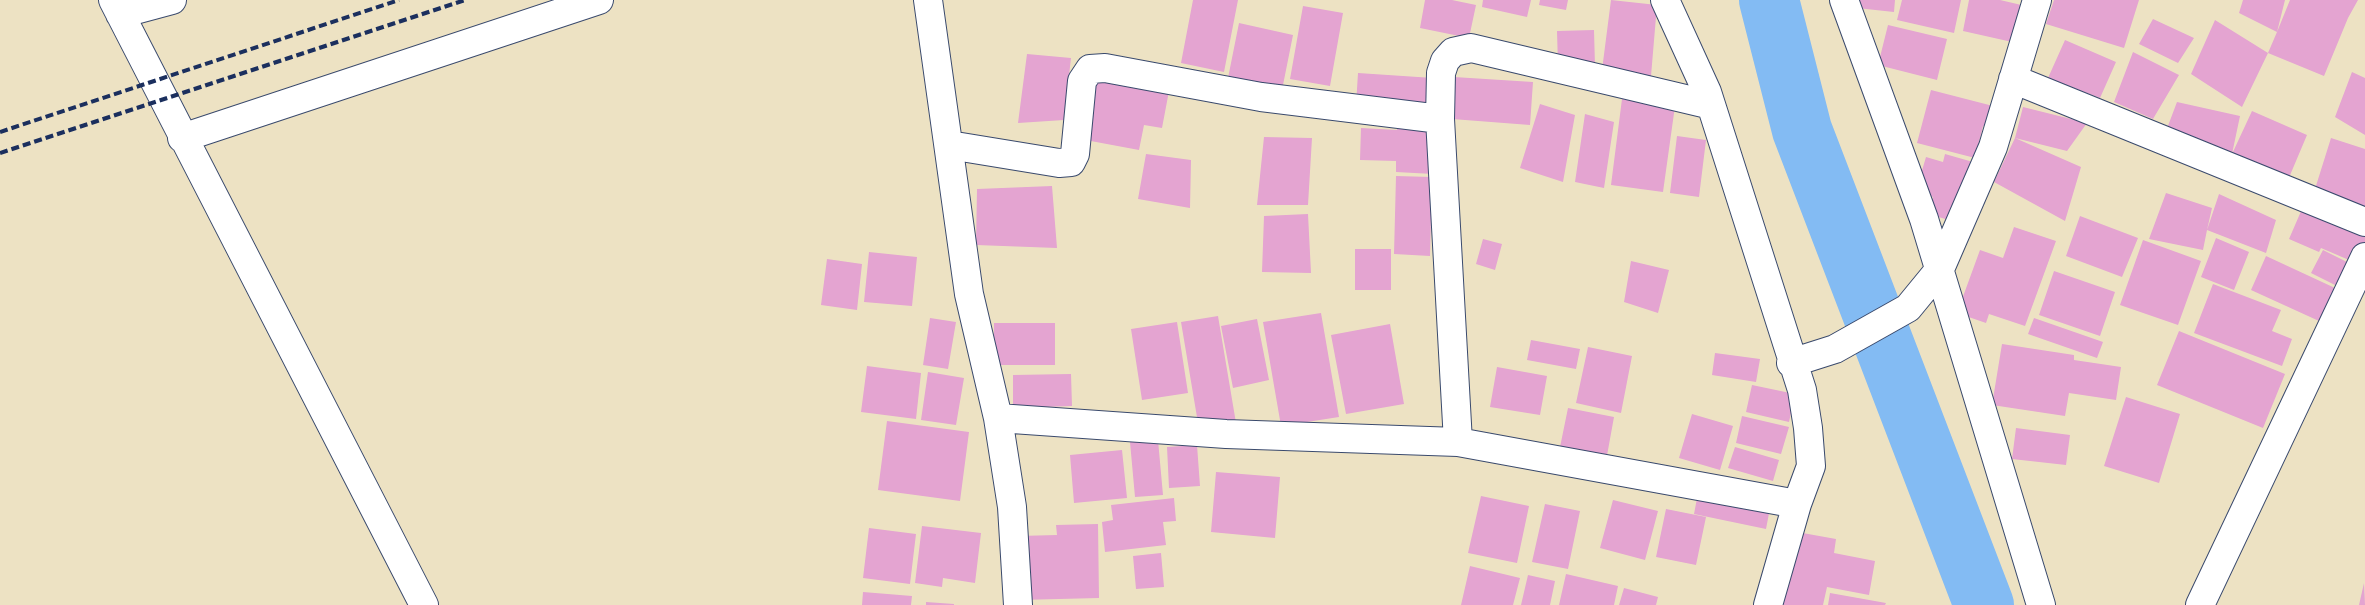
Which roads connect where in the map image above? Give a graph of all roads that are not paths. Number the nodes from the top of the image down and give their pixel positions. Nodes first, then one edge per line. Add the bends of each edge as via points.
1 (172, 0) edge
2 (599, 0) edge
3 (928, 0) edge
4 (1665, 0) edge
5 (1844, 0) edge
6 (2037, 0) edge
7 (116, 7) edge
8 (2013, 79) junction
9 (1711, 105) junction
10 (1440, 119) junction
11 (182, 138) junction
12 (949, 145) junction
13 (2365, 222) edge
14 (2365, 257) edge
15 (1940, 269) junction
16 (1791, 363) junction
17 (998, 418) junction
18 (1458, 442) junction
19 (1797, 504) junction
20 (424, 605) edge
21 (1018, 605) edge
22 (1768, 605) edge
23 (2041, 605) edge
24 (2200, 605) edge

1 - 7 street
2 - 11 street
3 - 12 street
4 - 9 street
5 - 15 street
6 - 8 street
7 - 11 street
8 - 13 street
8 - 15 street via 1994,147
9 - 10 street via 1471,48 1453,52 1446,61 1441,74
9 - 16 street
10 - 12 street via 1261,97 1105,68 1090,69 1082,81 1075,154 1071,162 1059,163
10 - 18 street
11 - 20 street
12 - 17 street via 969,294
14 - 24 street
15 - 16 street via 1908,308 1835,349
15 - 23 street
16 - 19 street via 1802,390 1811,466
17 - 18 street via 1226,434
17 - 21 street via 1012,507
18 - 19 street
19 - 22 street

